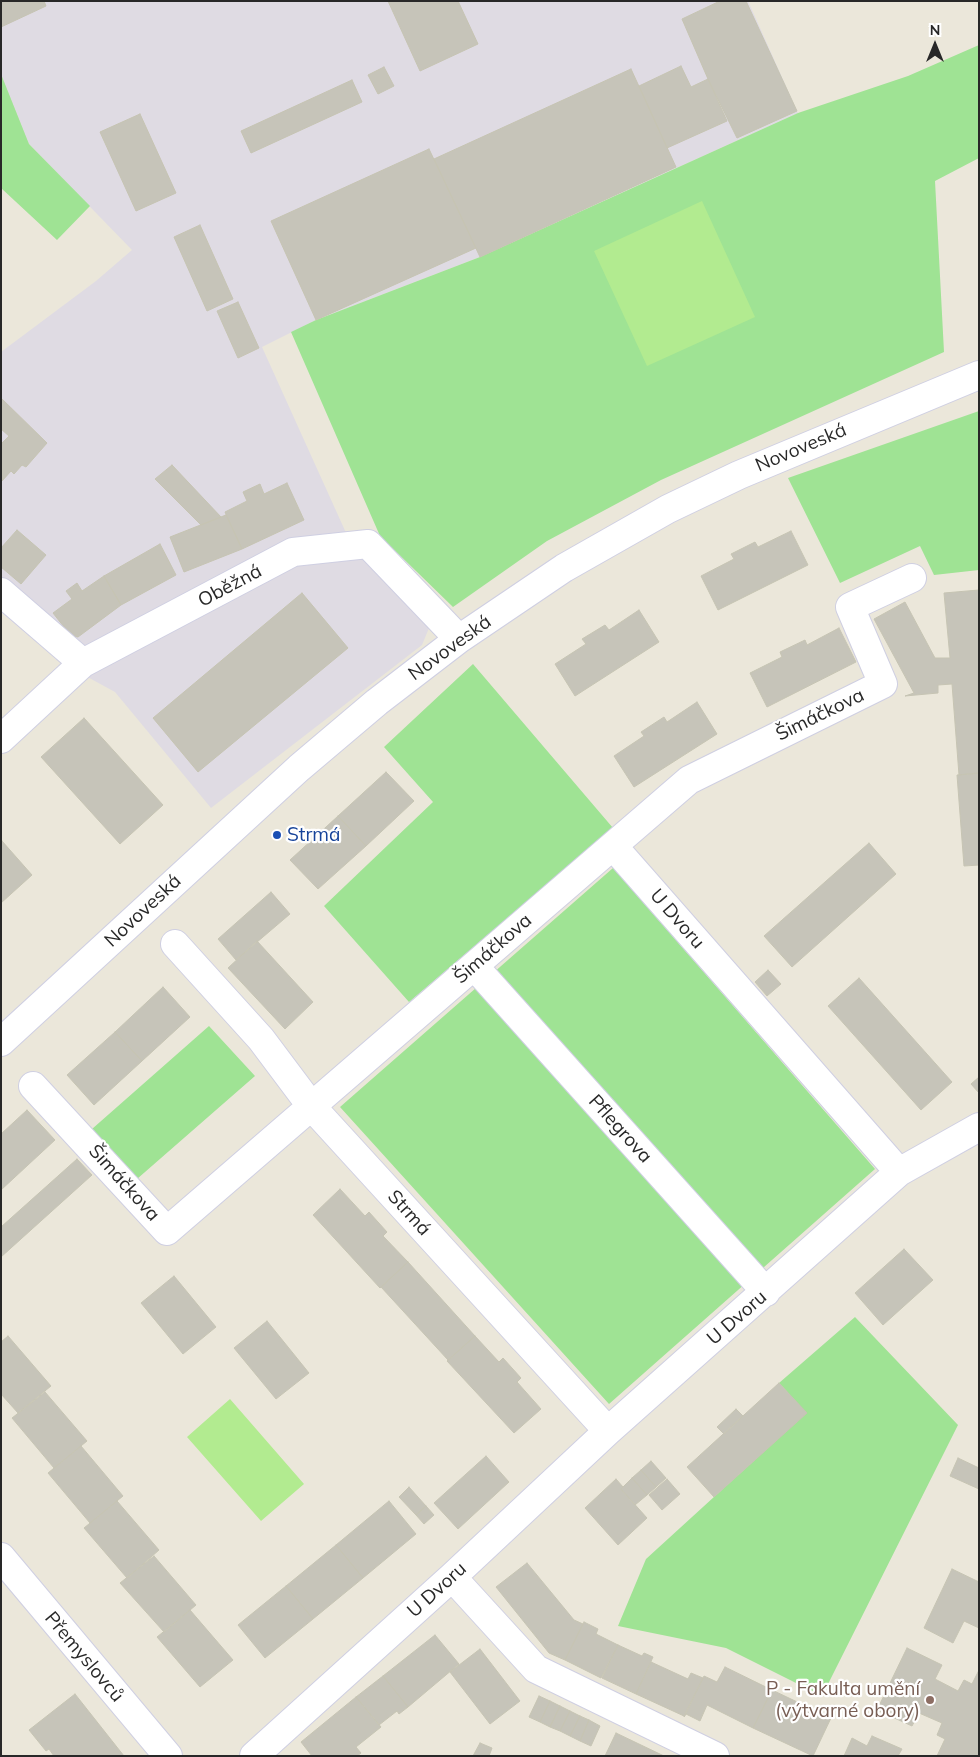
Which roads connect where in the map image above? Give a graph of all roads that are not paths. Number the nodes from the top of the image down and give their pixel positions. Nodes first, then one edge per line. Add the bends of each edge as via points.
1 (979, 375) edge
2 (912, 578) dead end
3 (1, 592) edge
4 (459, 639) junction
5 (83, 663) junction
6 (1, 739) edge
7 (614, 846) junction
8 (175, 944) dead end
9 (474, 966) junction
10 (1, 1042) edge
11 (33, 1086) dead end
12 (312, 1107) junction
13 (979, 1127) edge
14 (899, 1172) junction
15 (766, 1292) junction
16 (608, 1432) junction
17 (1, 1557) edge
18 (452, 1577) junction
19 (264, 1752) edge
20 (168, 1756) edge
21 (715, 1756) edge

1 - 4 street, Novoveská via 748,471 668,509 564,568
2 - 7 street, Šimáčkova via 850,607 883,684 689,780
3 - 5 street
4 - 5 street, Oběžná via 368,544 293,552
4 - 10 street, Novoveská via 299,768
5 - 6 street, Oběžná
7 - 9 street, Šimáčkova
7 - 14 street, U Dvoru
8 - 12 street, Strmá via 261,1039
9 - 12 street, Šimáčkova
9 - 15 street, Pflegrova
11 - 12 street, Šimáčkova via 167,1231
12 - 16 street, Strmá
13 - 14 street
14 - 15 street, U Dvoru
15 - 16 street, U Dvoru
16 - 18 street, U Dvoru
17 - 20 street, Přemyslovců
18 - 19 street, U Dvoru
18 - 21 street via 536,1669

